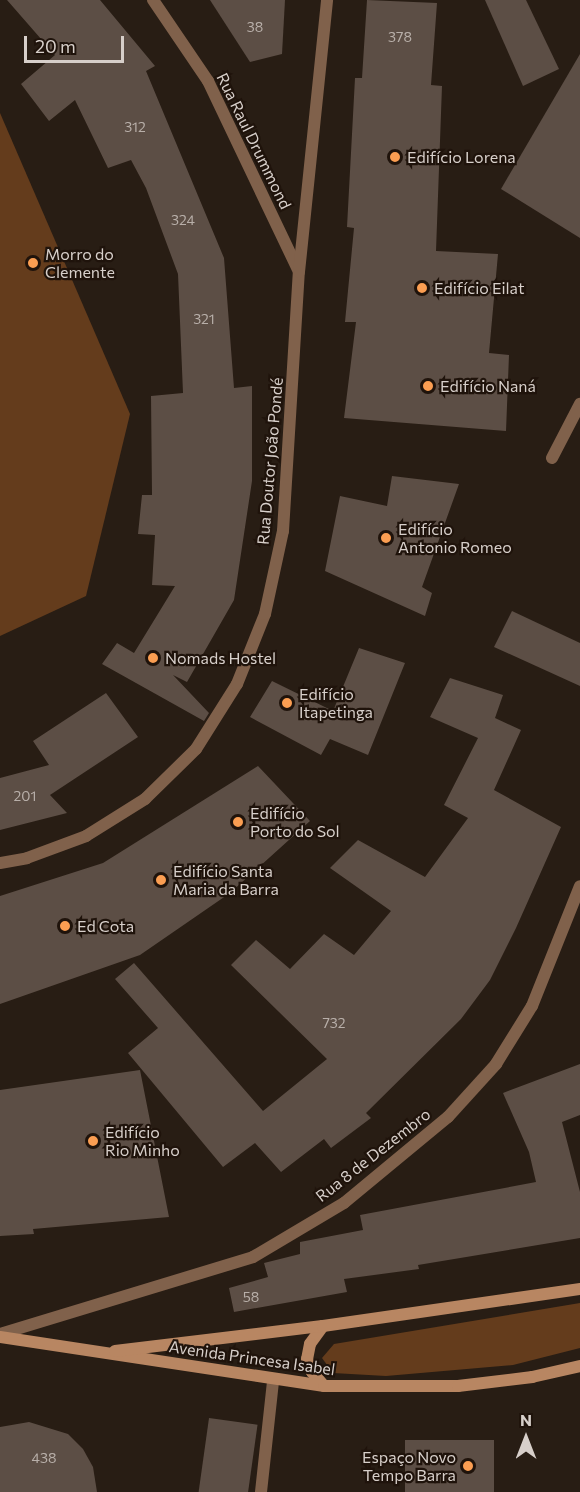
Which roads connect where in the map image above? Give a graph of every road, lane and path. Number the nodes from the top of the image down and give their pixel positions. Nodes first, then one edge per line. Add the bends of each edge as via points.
1 (153, 0) edge
2 (327, 0) edge
3 (299, 272) junction
4 (580, 404) edge
5 (552, 458) dead end
6 (0, 863) edge
7 (580, 886) edge
8 (580, 1289) edge
9 (323, 1326) junction
10 (0, 1336) edge
11 (99, 1353) junction
12 (580, 1366) edge
13 (273, 1381) junction
14 (324, 1386) junction
15 (261, 1492) edge

1 - 3 street, Rua Raul Drummond via 208,81
2 - 3 street, Rua Doutor João Pondé
3 - 6 street, Rua Doutor João Pondé via 283,531 265,614 237,684 196,749 145,799 86,836 27,858
4 - 5 street
7 - 10 street, Rua 8 de Dezembro via 532,1006 496,1064 448,1117 353,1196 253,1257
8 - 9 main road, Avenida Princesa Isabel
9 - 11 main road, Avenida Princesa Isabel
9 - 14 main road via 310,1344 307,1359
10 - 11 main road, Avenida Princesa Isabel
11 - 13 main road, Avenida Princesa Isabel
12 - 14 main road, Avenida Princesa Isabel via 459,1386
13 - 14 main road, Avenida Princesa Isabel
13 - 15 street

